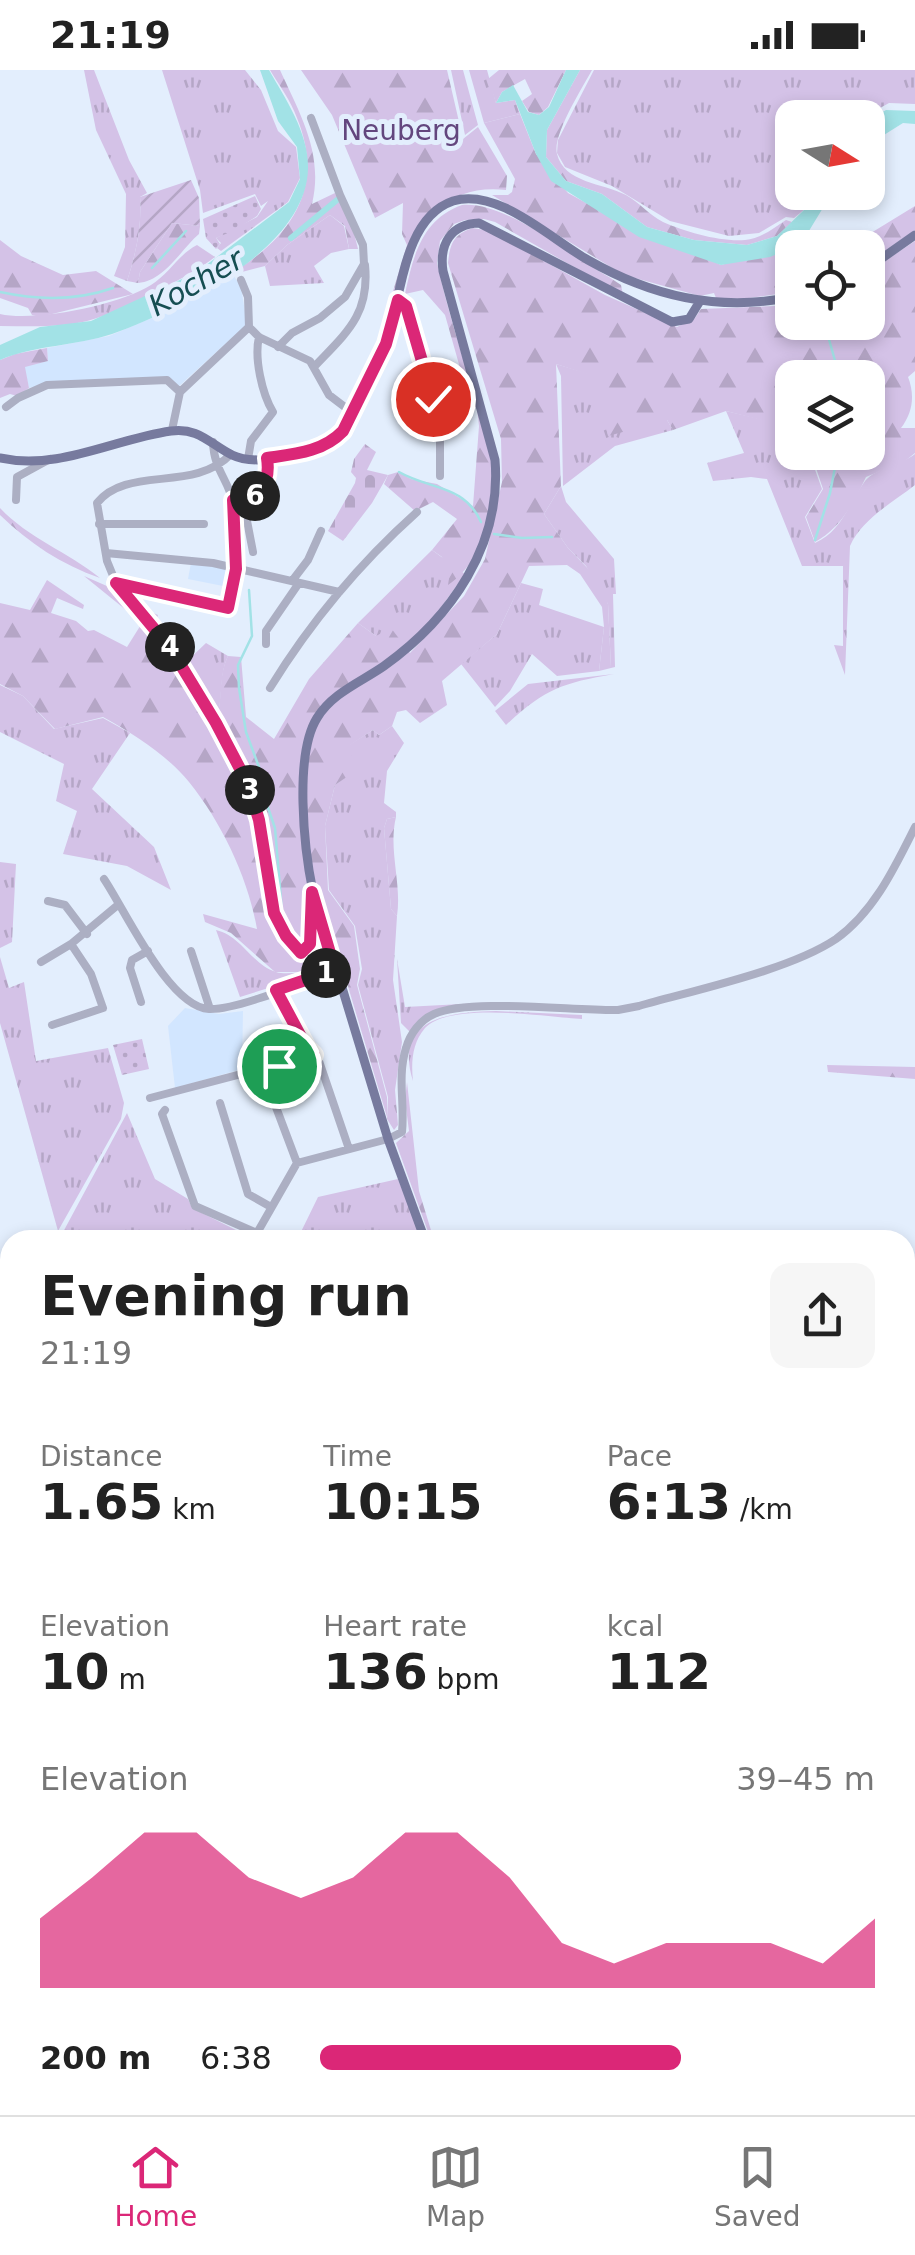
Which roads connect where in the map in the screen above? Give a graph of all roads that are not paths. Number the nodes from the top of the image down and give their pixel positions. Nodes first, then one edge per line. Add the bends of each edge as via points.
1 (312, 118) dead end
2 (915, 234) edge
3 (885, 256) edge
4 (364, 264) junction
5 (241, 280) dead end
6 (775, 299) edge
7 (398, 300) junction
8 (700, 302) junction
9 (249, 327) junction
10 (259, 337) junction
11 (278, 347) junction
12 (314, 367) junction
13 (180, 392) junction
14 (6, 407) dead end
15 (354, 414) junction
16 (172, 430) junction
17 (213, 442) junction
18 (231, 454) junction
19 (0, 458) edge
20 (267, 458) junction
21 (248, 459) junction
22 (50, 460) junction
23 (216, 469) junction
24 (440, 476) dead end
25 (16, 500) dead end
26 (238, 500) junction
27 (417, 512) dead end
28 (100, 524) junction
29 (204, 524) dead end
30 (320, 531) dead end
31 (253, 552) dead end
32 (106, 553) junction
33 (236, 569) junction
34 (295, 582) junction
35 (116, 583) junction
36 (339, 592) junction
37 (266, 644) dead end
38 (270, 688) dead end
39 (915, 827) edge
40 (104, 880) dead end
41 (312, 892) junction
42 (48, 900) dead end
43 (119, 904) junction
44 (86, 934) junction
45 (69, 946) junction
46 (148, 951) junction
47 (191, 951) dead end
48 (41, 962) dead end
49 (335, 970) junction
50 (276, 990) junction
51 (140, 1002) dead end
52 (210, 1009) junction
53 (52, 1025) dead end
54 (314, 1055) junction
55 (262, 1070) junction
56 (150, 1098) dead end
57 (220, 1104) dead end
58 (165, 1110) dead end
59 (388, 1139) junction
60 (349, 1149) junction
61 (297, 1163) junction
62 (271, 1207) junction
63 (249, 1230) edge
64 (258, 1230) edge
65 (421, 1230) edge

1 - 4 street via 363,245
2 - 3 main road
4 - 11 street via 345,297
4 - 12 street via 360,315
5 - 9 street
6 - 8 main road
7 - 8 main road via 422,229 442,207 467,198 511,211 618,276
7 - 15 main road
7 - 24 street via 406,306 440,428
8 - 41 main road via 689,319 672,322 486,224 463,225 446,239 442,270 495,460 492,516 473,568 436,620 330,702 311,730 305,781
9 - 10 street
9 - 13 street
10 - 11 street
10 - 21 street via 266,402 274,412 251,440
11 - 12 street
12 - 15 street via 329,395
13 - 14 street via 167,380 46,385
13 - 16 street
15 - 20 main road via 326,445
16 - 17 main road
16 - 22 main road
17 - 18 main road
17 - 23 street
18 - 21 main road
18 - 23 street
19 - 22 main road
20 - 21 main road
20 - 26 street via 261,491
22 - 25 street via 17,477
23 - 26 street
23 - 28 street via 111,489 98,504
26 - 31 street
26 - 33 street
27 - 36 street
28 - 29 street
28 - 32 street
30 - 34 street
32 - 33 street
32 - 35 street
33 - 34 street
33 - 35 street via 228,608
34 - 36 street
34 - 37 street via 266,631
35 - 41 street via 171,649 248,784 274,913 301,953 310,944
36 - 38 street
39 - 59 street via 862,914 837,938 797,958 618,1010 475,1007 428,1017 406,1048 403,1128
40 - 43 street
41 - 49 main road
42 - 44 street via 65,905
43 - 44 street
43 - 46 street
44 - 45 street
45 - 48 street
45 - 53 street via 91,974 103,1008
46 - 51 street via 130,968
46 - 52 street via 175,989
47 - 52 street
49 - 50 street
49 - 59 main road
50 - 52 street
50 - 54 street
54 - 55 street
54 - 60 street
55 - 56 street
55 - 61 street
57 - 62 street via 248,1194
58 - 63 street via 195,1206
59 - 60 street
59 - 65 main road
60 - 61 street
61 - 62 street
62 - 64 street

